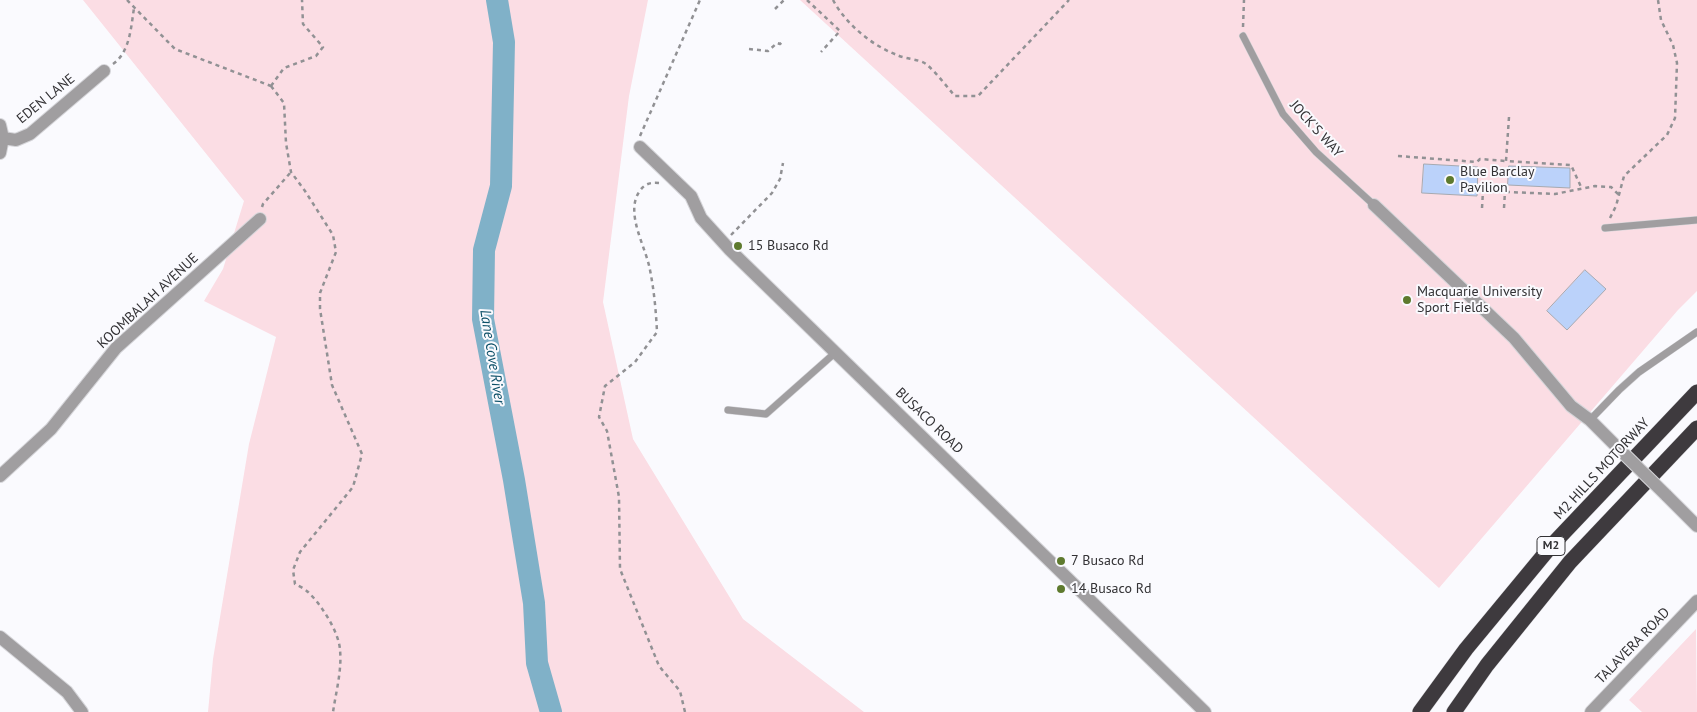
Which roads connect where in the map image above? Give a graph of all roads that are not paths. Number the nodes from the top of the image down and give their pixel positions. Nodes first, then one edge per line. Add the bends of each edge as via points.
1 (1243, 36) road end
2 (104, 71) road end
3 (0, 125) edge
4 (3, 138) junction
5 (640, 147) road end
6 (0, 153) edge
7 (1374, 205) joint
8 (260, 219) road end
9 (1697, 220) edge
10 (1604, 228) road end
11 (1697, 332) edge
12 (836, 352) junction
13 (1697, 392) edge
14 (728, 410) dead end
15 (1590, 420) junction
16 (1697, 428) edge
17 (0, 476) edge
18 (1697, 526) edge
19 (1697, 601) edge
20 (0, 637) edge
21 (82, 712) edge
22 (1205, 712) edge
23 (1420, 712) edge
24 (1454, 712) edge
25 (1591, 712) edge

1 - 7 lane, JOCK'S WAY via 1283,114 1316,152
2 - 4 street, EDEN LANE via 30,134 16,140
3 - 4 street
4 - 6 street
5 - 12 street, BUSACO ROAD via 691,196 701,218 730,250
7 - 15 street via 1514,338 1571,406
8 - 17 street, KOOMBALAH AVENUE via 116,348 51,429
9 - 10 lane
11 - 15 lane via 1639,372
12 - 14 lane via 766,414
12 - 22 street, BUSACO ROAD
13 - 23 highway, M2 HILLS MOTORWAY / M2 via 1552,545
15 - 18 street, bridge
16 - 24 highway, M2 via 1570,562 1487,665
19 - 25 street, TALAVERA ROAD
20 - 21 street via 67,692

